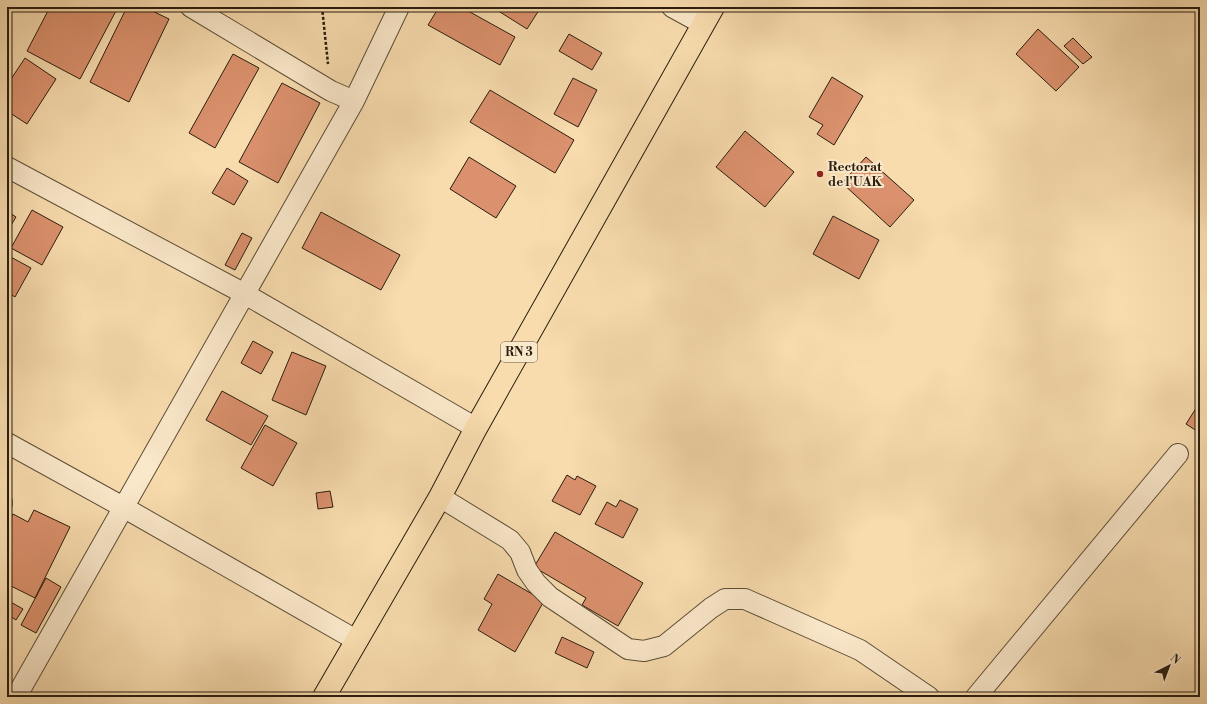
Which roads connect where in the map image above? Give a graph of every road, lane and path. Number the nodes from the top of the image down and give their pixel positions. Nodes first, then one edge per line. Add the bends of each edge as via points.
1 (191, 7) edge
2 (322, 7) edge
3 (399, 7) edge
4 (672, 7) edge
5 (708, 16) edge
6 (331, 91) junction
7 (354, 101) junction
8 (7, 167) edge
9 (245, 294) junction
10 (476, 428) junction
11 (7, 443) edge
12 (1178, 454) dead end
13 (440, 497) junction
14 (123, 507) junction
15 (356, 640) junction
16 (16, 697) edge
17 (324, 697) edge
18 (929, 697) edge
19 (976, 697) edge

1 - 6 street
2 - 6 path
3 - 7 street
4 - 5 street
5 - 10 main road, RN 3
6 - 7 street
7 - 9 street
8 - 9 street
9 - 10 street
9 - 14 street
10 - 13 main road, RN 3
11 - 14 street
12 - 19 street
13 - 15 main road, RN 3
13 - 18 street via 510,540 520,552 527,570 536,583 550,597 628,649 644,651 664,646 725,599 745,599 860,650
14 - 15 street
14 - 16 street
15 - 17 main road, RN 3

